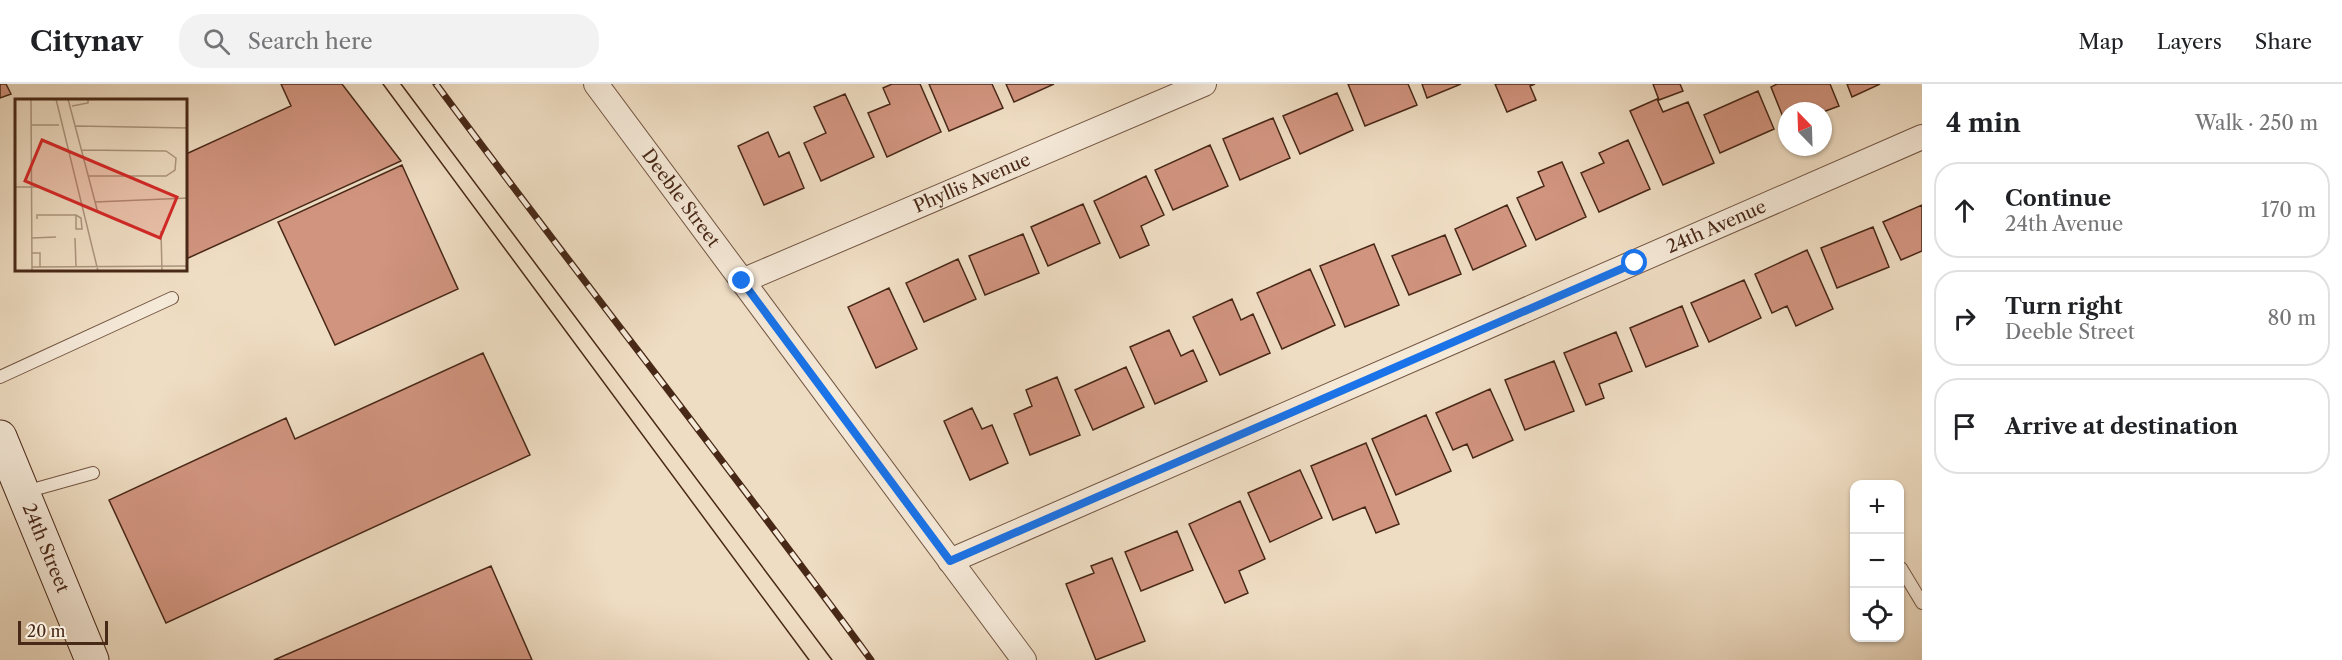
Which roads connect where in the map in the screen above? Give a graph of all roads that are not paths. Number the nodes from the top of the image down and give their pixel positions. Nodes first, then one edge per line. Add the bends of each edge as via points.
1 (596, 84) edge
2 (1204, 84) edge
3 (1922, 138) edge
4 (742, 281) junction
5 (172, 298) dead end
6 (0, 377) edge
7 (0, 437) edge
8 (93, 473) dead end
9 (24, 492) junction
10 (950, 561) junction
11 (1904, 573) edge
12 (1922, 603) edge
13 (92, 660) edge
14 (1024, 660) edge

1 - 4 street, Deeble Street
2 - 4 street, Phyllis Avenue
3 - 10 street, 24th Avenue
4 - 10 street, Deeble Street
5 - 6 lane
7 - 9 street, 24th Street
8 - 9 lane
9 - 13 street, 24th Street
10 - 14 street, Deeble Street
11 - 12 lane

